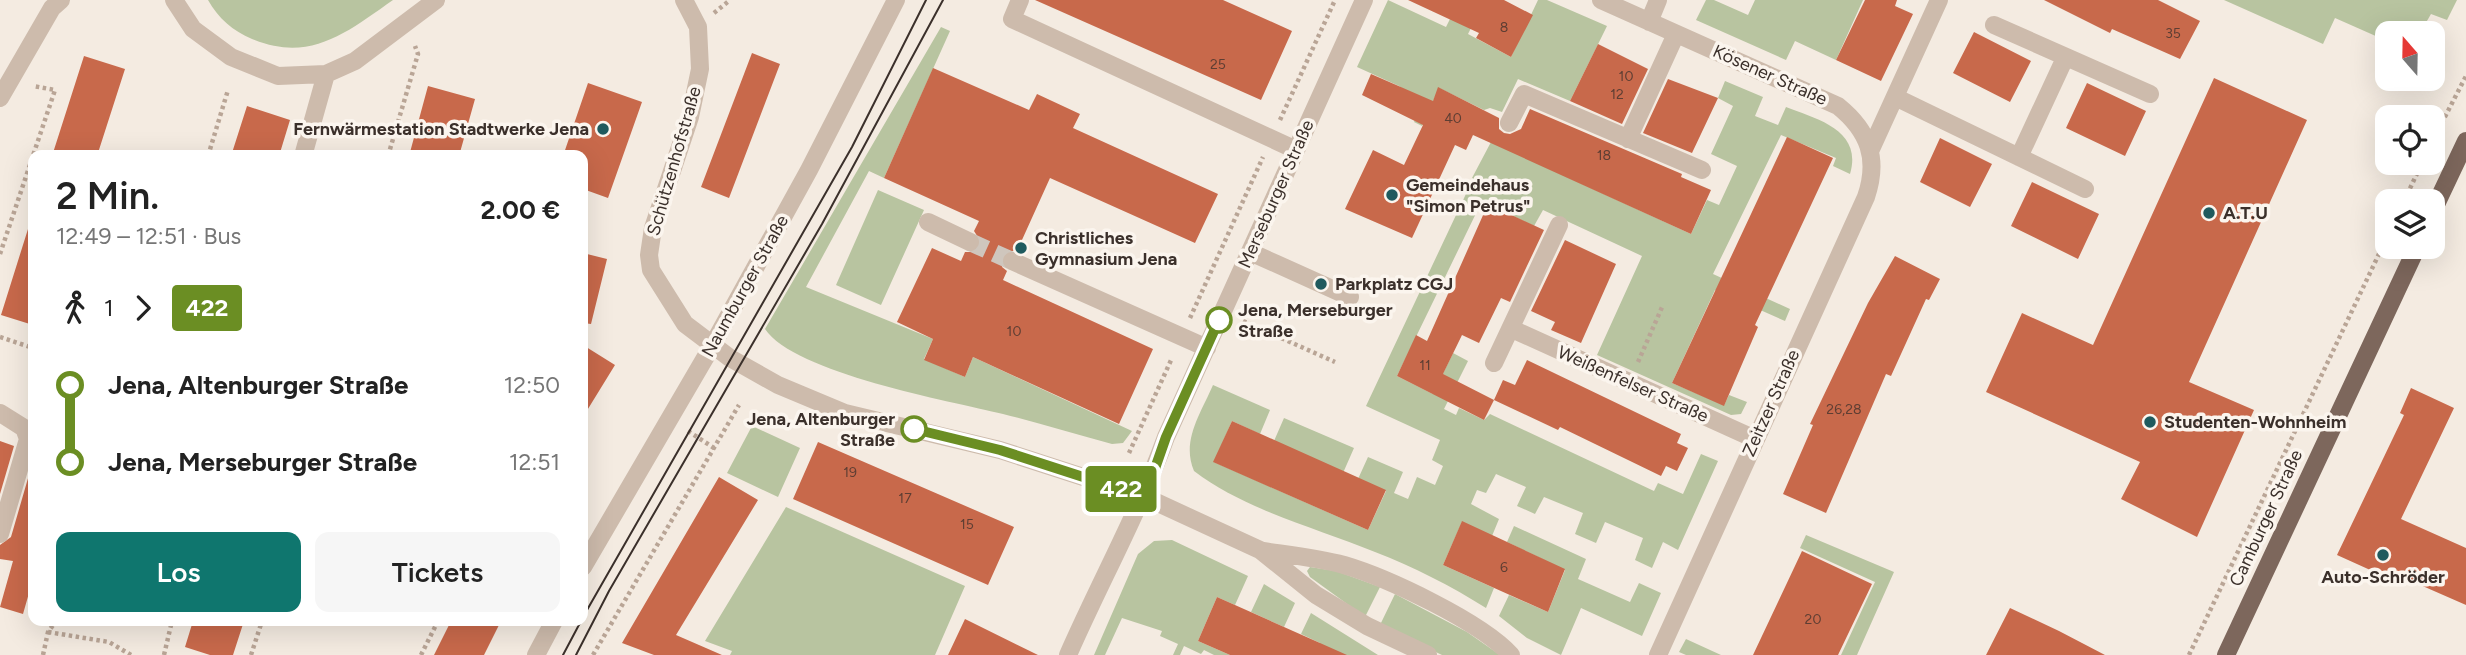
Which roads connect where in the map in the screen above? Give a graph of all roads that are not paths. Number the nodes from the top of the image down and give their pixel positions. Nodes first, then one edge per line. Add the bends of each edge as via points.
1 (61, 0) edge
2 (174, 0) edge
3 (436, 0) edge
4 (684, 0) edge
5 (896, 0) edge
6 (1020, 0) edge
7 (1364, 0) edge
8 (1601, 0) edge
9 (1658, 0) edge
10 (1939, 0) edge
11 (1649, 22) junction
12 (1994, 25) dead end
13 (1675, 34) junction
14 (2065, 58) junction
15 (326, 74) junction
16 (2150, 93) dead end
17 (1895, 97) junction
18 (0, 98) edge
19 (1509, 123) dead end
20 (1628, 139) junction
21 (2466, 141) edge
22 (1296, 149) junction
23 (1871, 149) junction
24 (305, 150) edge
25 (2019, 157) junction
26 (1702, 170) dead end
27 (2085, 189) dead end
28 (2443, 189) edge
29 (928, 222) dead end
30 (1559, 225) dead end
31 (970, 242) tunnel mouth
32 (1250, 252) junction
33 (2411, 259) edge
34 (1012, 261) tunnel mouth
35 (1350, 298) dead end
36 (1512, 329) junction
37 (712, 346) junction
38 (1206, 348) junction
39 (1494, 363) dead end
40 (0, 413) edge
41 (1755, 439) junction
42 (1145, 497) junction
43 (0, 534) edge
44 (588, 548) edge
45 (1260, 550) junction
46 (551, 626) edge
47 (536, 655) edge
48 (1068, 655) edge
49 (1428, 655) edge
50 (1511, 655) edge
51 (1658, 655) edge
52 (2226, 655) edge

1 - 18 street
2 - 15 street via 193,29 231,57 278,76
3 - 15 street via 355,61
4 - 37 street, Schützenhofstraße via 698,27 700,69 649,255 651,270 679,315
5 - 37 street, Naumburger Straße
6 - 22 street via 1012,19
7 - 22 street, Merseburger Straße
8 - 11 street, Kösener Straße
9 - 11 street
10 - 17 street
11 - 13 street, Kösener Straße
12 - 14 street
13 - 20 street
13 - 23 street, Kösener Straße via 1838,106 1854,119
14 - 16 street
14 - 25 street
15 - 24 street
17 - 23 street
17 - 25 street
19 - 20 street via 1524,94
20 - 26 street
21 - 28 main road
22 - 32 street, Merseburger Straße
23 - 41 street, Zeitzer Straße via 1873,164 1866,197
25 - 27 street
29 - 31 street
30 - 36 street
32 - 35 street
32 - 38 street, Merseburger Straße
33 - 52 main road, Camburger Straße
34 - 38 street
36 - 39 street
36 - 41 street, Weißenfelser Straße
37 - 42 street, Schützenhofstraße via 778,385 845,413 1000,450
37 - 44 street, Naumburger Straße via 592,533
38 - 42 street, Merseburger Straße
40 - 43 street via 24,428 28,439
41 - 51 street, Zeitzer Straße
42 - 45 street, Schützenhofstraße
42 - 48 street, Merseburger Straße via 1118,544
45 - 49 street via 1316,595
45 - 50 street via 1344,565 1473,626
46 - 47 street

